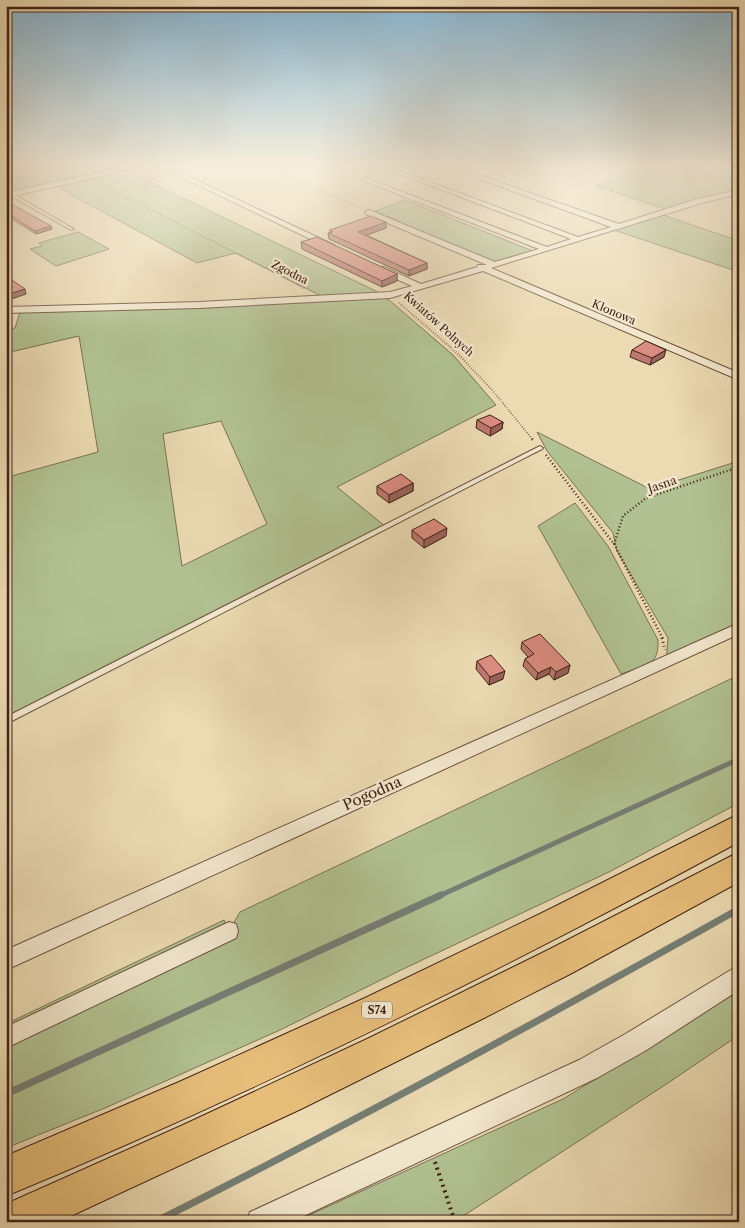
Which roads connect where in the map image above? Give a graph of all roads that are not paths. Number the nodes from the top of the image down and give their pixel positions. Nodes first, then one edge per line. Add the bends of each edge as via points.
1 (61, 223) edge
2 (284, 223) edge
3 (397, 223) edge
4 (479, 223) edge
5 (535, 223) edge
6 (609, 223) edge
7 (631, 223) edge
8 (619, 227) junction
9 (72, 229) dead end
10 (577, 239) junction
11 (337, 248) edge
12 (546, 249) junction
13 (372, 264) edge
14 (492, 264) junction
15 (482, 267) junction
16 (419, 286) junction
17 (6, 310) edge
18 (739, 377) edge
19 (540, 448) road end
20 (739, 628) edge
21 (6, 721) edge
22 (739, 827) edge
23 (739, 866) edge
24 (228, 931) dead end
25 (6, 960) edge
26 (739, 976) edge
27 (6, 1038) edge
28 (6, 1176) edge
29 (12, 1222) edge
30 (260, 1222) edge

1 - 9 lane
2 - 11 street
3 - 14 street
4 - 12 street
5 - 10 street
6 - 8 street
7 - 8 street
8 - 10 street
10 - 12 street
12 - 14 street
13 - 16 street
14 - 15 street
15 - 16 street
15 - 18 street, Klonowa
16 - 17 street, Kwiatów Polnych via 390,296
19 - 21 lane
20 - 25 street, Pogodna
22 - 28 highway, S74 via 538,932 344,1026
23 - 29 highway via 562,962 327,1078
24 - 27 street
26 - 30 street via 588,1069

